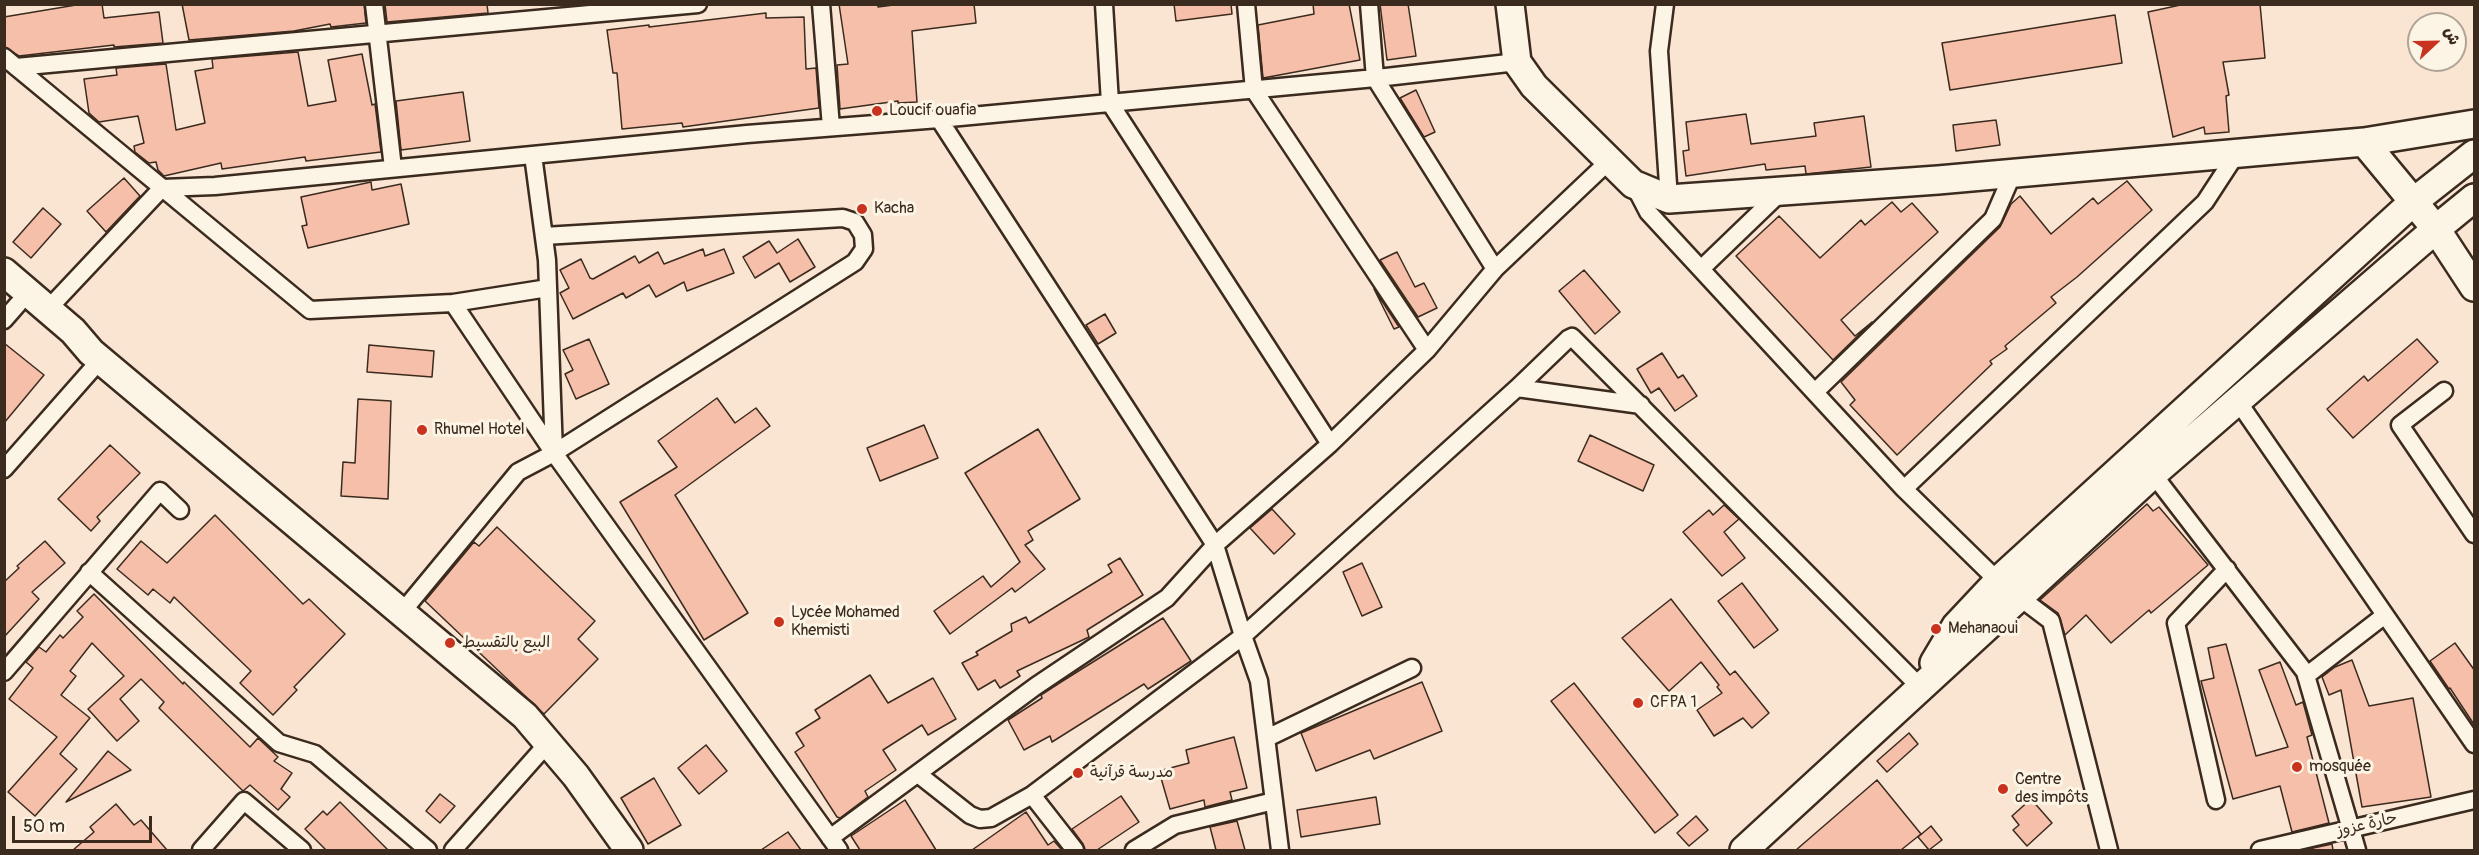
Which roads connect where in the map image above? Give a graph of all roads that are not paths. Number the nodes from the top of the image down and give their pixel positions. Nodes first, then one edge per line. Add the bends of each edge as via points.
1 (374, 4) edge
2 (698, 4) edge
3 (821, 4) edge
4 (1104, 4) edge
5 (1246, 4) edge
6 (1368, 4) edge
7 (1510, 4) edge
8 (1665, 4) edge
9 (377, 33) junction
10 (10, 62) edge
11 (1517, 62) junction
12 (1375, 78) junction
13 (1254, 90) junction
14 (1110, 103) junction
15 (939, 119) junction
16 (2475, 124) edge
17 (831, 128) junction
18 (2364, 142) junction
19 (2237, 153) junction
20 (2475, 154) edge
21 (533, 155) junction
22 (1610, 160) junction
23 (393, 168) junction
24 (2013, 173) junction
25 (1633, 184) junction
26 (162, 188) junction
27 (1782, 191) junction
28 (2475, 198) edge
29 (1669, 199) junction
30 (2412, 203) junction
31 (2436, 229) junction
32 (544, 236) junction
33 (1495, 269) junction
34 (1701, 269) junction
35 (4, 272) edge
36 (2475, 287) edge
37 (548, 288) junction
38 (453, 303) junction
39 (9, 306) edge
40 (48, 309) junction
41 (1427, 350) junction
42 (96, 356) junction
43 (1517, 388) junction
44 (2444, 391) dead end
45 (1815, 392) junction
46 (2237, 400) junction
47 (1641, 405) junction
48 (1330, 444) junction
49 (554, 453) junction
50 (4, 469) edge
51 (2152, 474) junction
52 (1904, 489) junction
53 (180, 510) dead end
54 (2475, 534) edge
55 (1215, 545) junction
56 (2227, 569) junction
57 (89, 572) junction
58 (2008, 589) junction
59 (403, 611) junction
60 (2385, 615) junction
61 (1243, 636) junction
62 (1412, 668) dead end
63 (4, 672) edge
64 (2307, 676) junction
65 (1920, 687) junction
66 (1266, 738) junction
67 (548, 743) junction
68 (2475, 744) edge
69 (918, 774) junction
70 (1032, 795) junction
71 (2216, 800) dead end
72 (2475, 800) edge
73 (1274, 801) junction
74 (2352, 828) junction
75 (835, 844) edge
76 (201, 850) edge
77 (302, 850) edge
78 (428, 850) edge
79 (453, 850) edge
80 (629, 850) edge
81 (1075, 850) edge
82 (1134, 850) edge
83 (1280, 850) edge
84 (1744, 850) edge
85 (2109, 850) edge
86 (2260, 850) edge
87 (2357, 850) edge

1 - 9 street
2 - 9 street
3 - 17 street
4 - 14 street
5 - 13 street
6 - 12 street
7 - 11 main road
8 - 29 street via 1659,51
9 - 10 street
9 - 23 street
10 - 26 street
11 - 12 street
11 - 22 main road via 1534,86
12 - 13 street
12 - 33 street
13 - 14 street
13 - 41 street
14 - 15 street
14 - 48 street
15 - 17 street
15 - 55 street
16 - 18 main road
17 - 21 street
18 - 19 main road
18 - 30 main road
19 - 24 main road
19 - 52 street via 2205,202
20 - 30 main road
21 - 23 street
21 - 32 street
22 - 25 main road
22 - 33 street
23 - 26 street
24 - 27 main road
24 - 45 street via 1993,219
25 - 29 main road
25 - 34 street via 1648,212
26 - 38 street via 310,310
26 - 40 street
27 - 29 main road
27 - 34 street
28 - 31 main road
30 - 31 main road
30 - 58 main road
31 - 36 main road
31 - 46 main road
32 - 37 street
32 - 49 street via 843,218 855,222 863,235 864,249 855,262
33 - 41 street
34 - 45 street
35 - 40 main road
37 - 38 street
37 - 49 street
38 - 49 street
39 - 42 main road
40 - 42 main road
41 - 48 street
42 - 50 street
42 - 59 main road
43 - 47 street
43 - 47 street via 1572,337
43 - 61 street
44 - 54 street via 2400,425
45 - 52 street
46 - 51 main road
46 - 60 street
47 - 65 street
48 - 55 street
49 - 59 street via 518,472
49 - 75 street
51 - 56 street
51 - 58 main road
52 - 58 street
53 - 57 street via 160,491
55 - 61 street
55 - 69 street via 1167,598 1036,686
56 - 64 street
56 - 71 street via 2176,623
57 - 63 street
57 - 78 street via 279,743 315,754
58 - 65 main road
58 - 85 street via 2051,621
59 - 67 main road via 525,716
60 - 64 street
60 - 68 street
61 - 66 street via 1259,681
61 - 70 street
62 - 66 street
64 - 74 street
65 - 84 main road
66 - 73 street
67 - 79 street
67 - 80 main road
69 - 70 street via 980,819 991,818
69 - 75 street
70 - 81 street
72 - 74 street, حارة عزوز
73 - 82 street via 1175,825
73 - 83 street
74 - 86 street, حارة عزوز
74 - 87 street
76 - 77 street via 244,801

